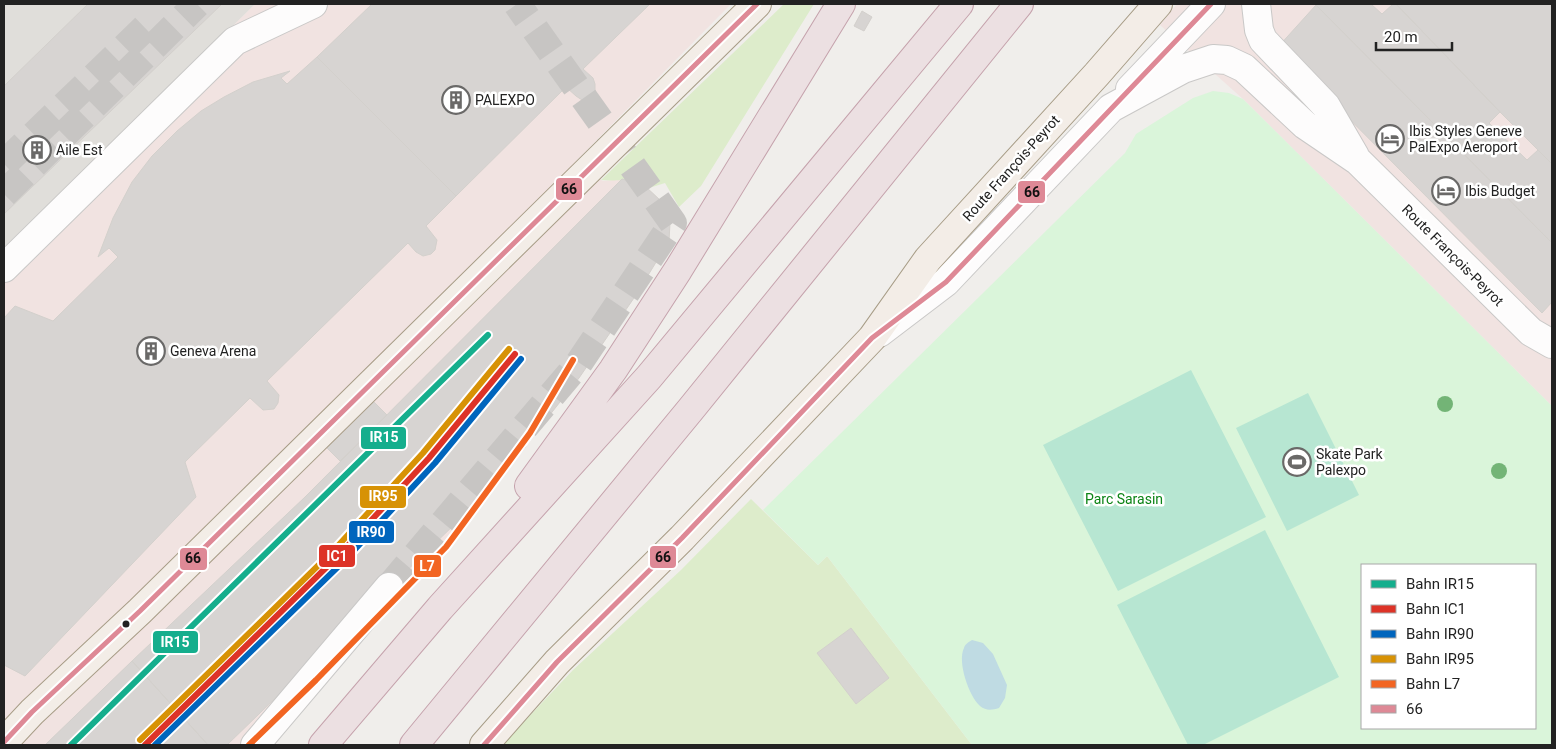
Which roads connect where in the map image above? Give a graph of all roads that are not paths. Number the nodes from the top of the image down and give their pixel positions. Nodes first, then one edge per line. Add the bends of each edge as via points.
1 (313, 4) edge
2 (757, 4) edge
3 (841, 4) edge
4 (959, 4) edge
5 (1019, 4) edge
6 (1158, 4) edge
7 (1211, 4) edge
8 (1256, 4) edge
9 (1259, 30) junction
10 (1233, 62) junction
11 (1111, 108) junction
12 (1358, 161) junction
13 (4, 268) edge
14 (872, 338) junction
15 (1552, 344) edge
16 (389, 587) tunnel mouth
17 (440, 608) junction
18 (32, 712) junction
19 (4, 726) edge
20 (4, 742) edge
21 (255, 745) edge
22 (322, 745) edge
23 (414, 745) edge
24 (484, 745) edge

1 - 13 street via 235,41
2 - 18 main road via 112,638
3 - 17 highway via 613,370
4 - 17 highway via 649,377
5 - 23 highway
6 - 14 main road, Route François-Peyrot via 928,259
7 - 11 street
8 - 9 street, Route François-Peyrot
9 - 10 street
9 - 12 street, Route François-Peyrot via 1269,47 1326,106
10 - 11 street, Route François-Peyrot via 1213,59 1196,64
10 - 12 street, Route François-Peyrot via 1244,68 1305,125
11 - 14 street, Route François-Peyrot via 946,282
12 - 15 street, Route François-Peyrot via 1532,332
14 - 24 main road, Route François-Peyrot via 682,538 557,662
16 - 21 street
17 - 22 highway
18 - 19 street
18 - 20 main road

